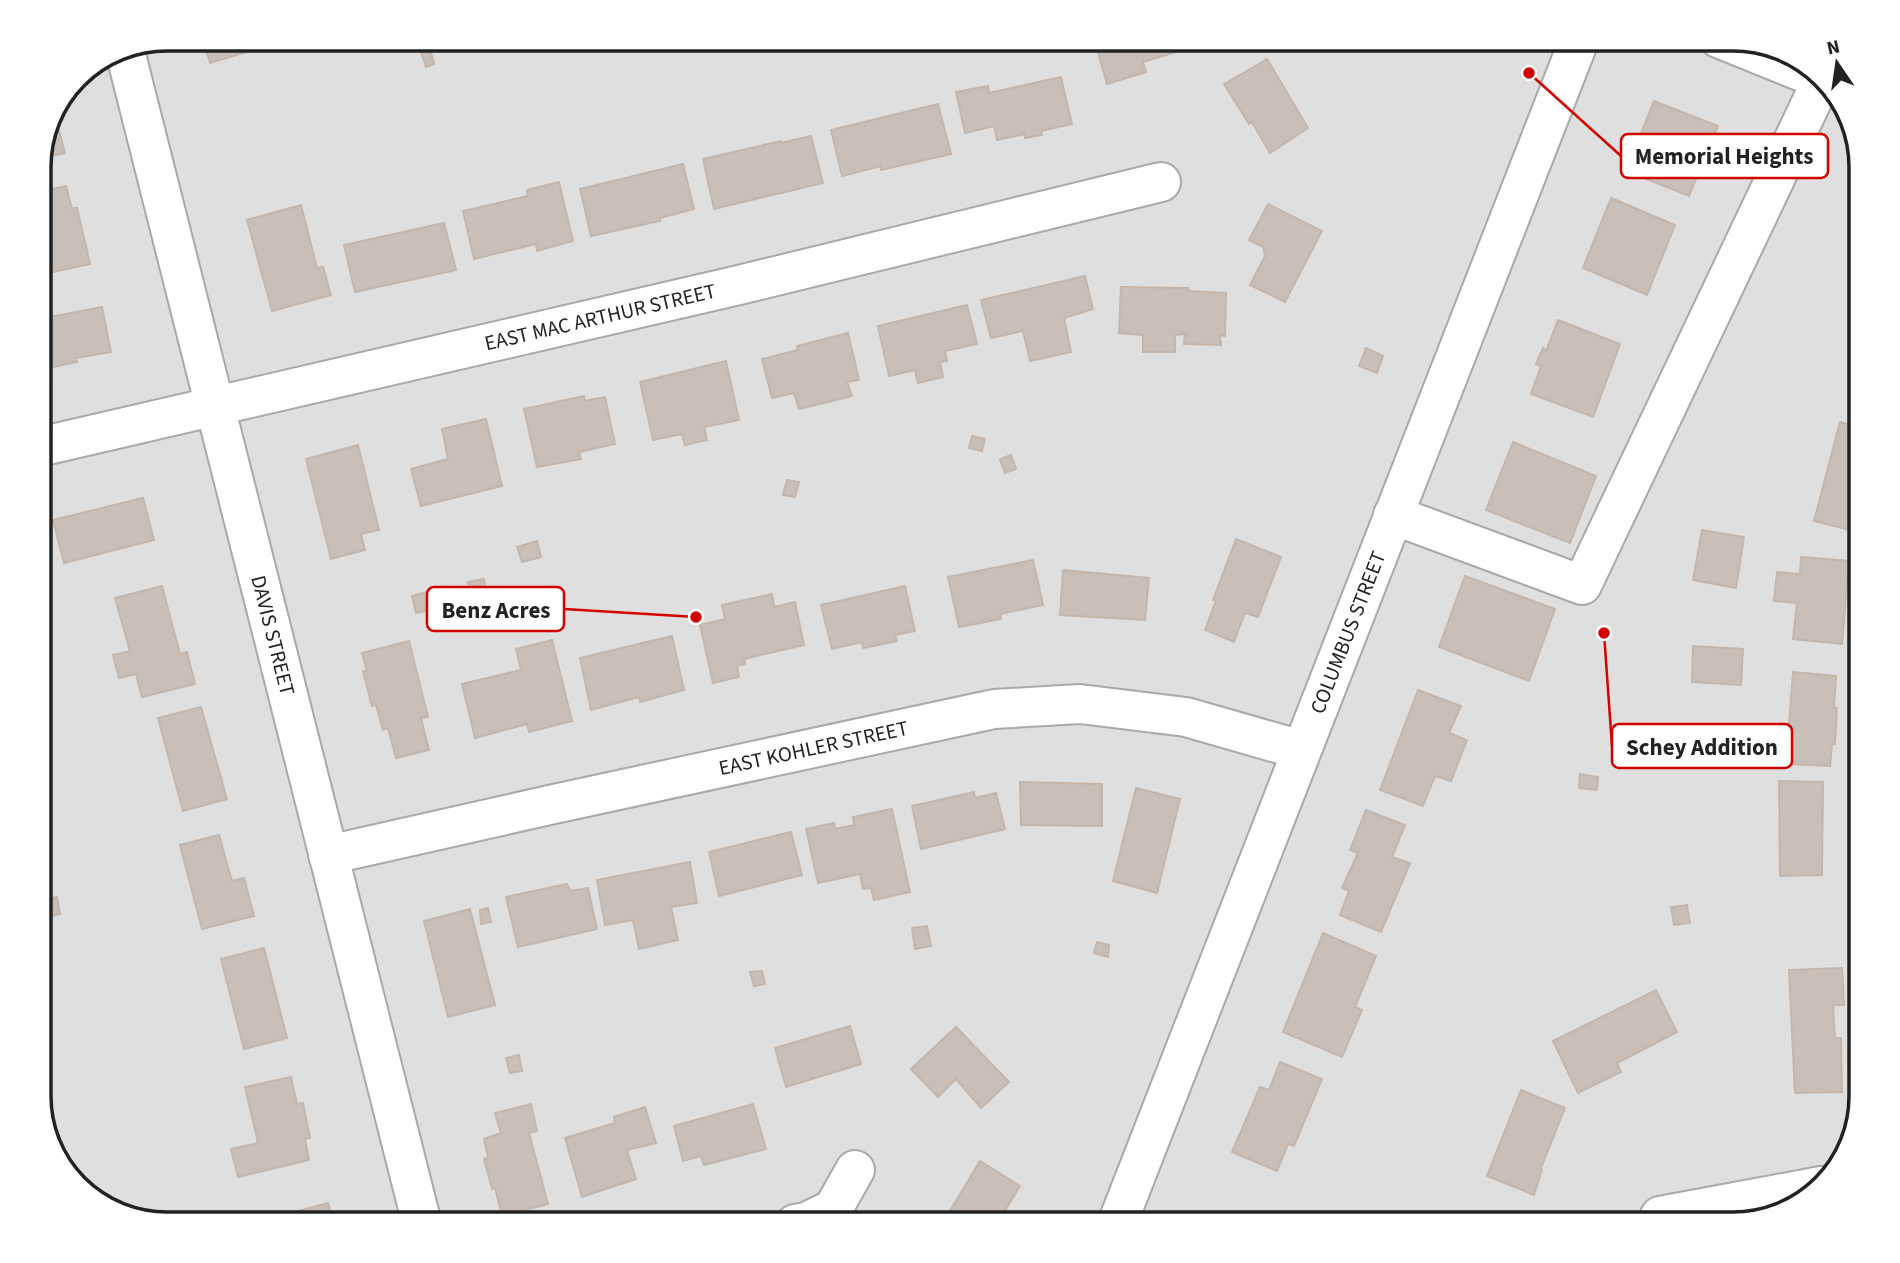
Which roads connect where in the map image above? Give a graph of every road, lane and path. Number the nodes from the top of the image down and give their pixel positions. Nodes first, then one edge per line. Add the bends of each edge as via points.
1 (1575, 51) edge
2 (1755, 53) edge
3 (127, 58) edge
4 (1799, 71) edge
5 (1813, 98) edge
6 (1161, 182) dead end
7 (214, 405) junction
8 (51, 444) edge
9 (1393, 515) junction
10 (1301, 750) junction
11 (328, 855) junction
12 (855, 1170) dead end
13 (1803, 1188) edge
14 (419, 1212) edge
15 (827, 1212) edge
16 (1122, 1212) edge
17 (1681, 1212) edge

1 - 9 street, COLUMBUS STREET
2 - 4 street
3 - 7 street, DAVIS STREET
5 - 9 street via 1582,585
6 - 7 street, EAST MAC ARTHUR STREET via 739,285
7 - 8 street, EAST MAC ARTHUR STREET
7 - 11 street, DAVIS STREET
9 - 10 street, COLUMBUS STREET
10 - 11 street, EAST KOHLER STREET via 1186,717 1080,704 994,709
10 - 16 street, COLUMBUS STREET
11 - 14 street, DAVIS STREET
12 - 15 street
13 - 17 street

